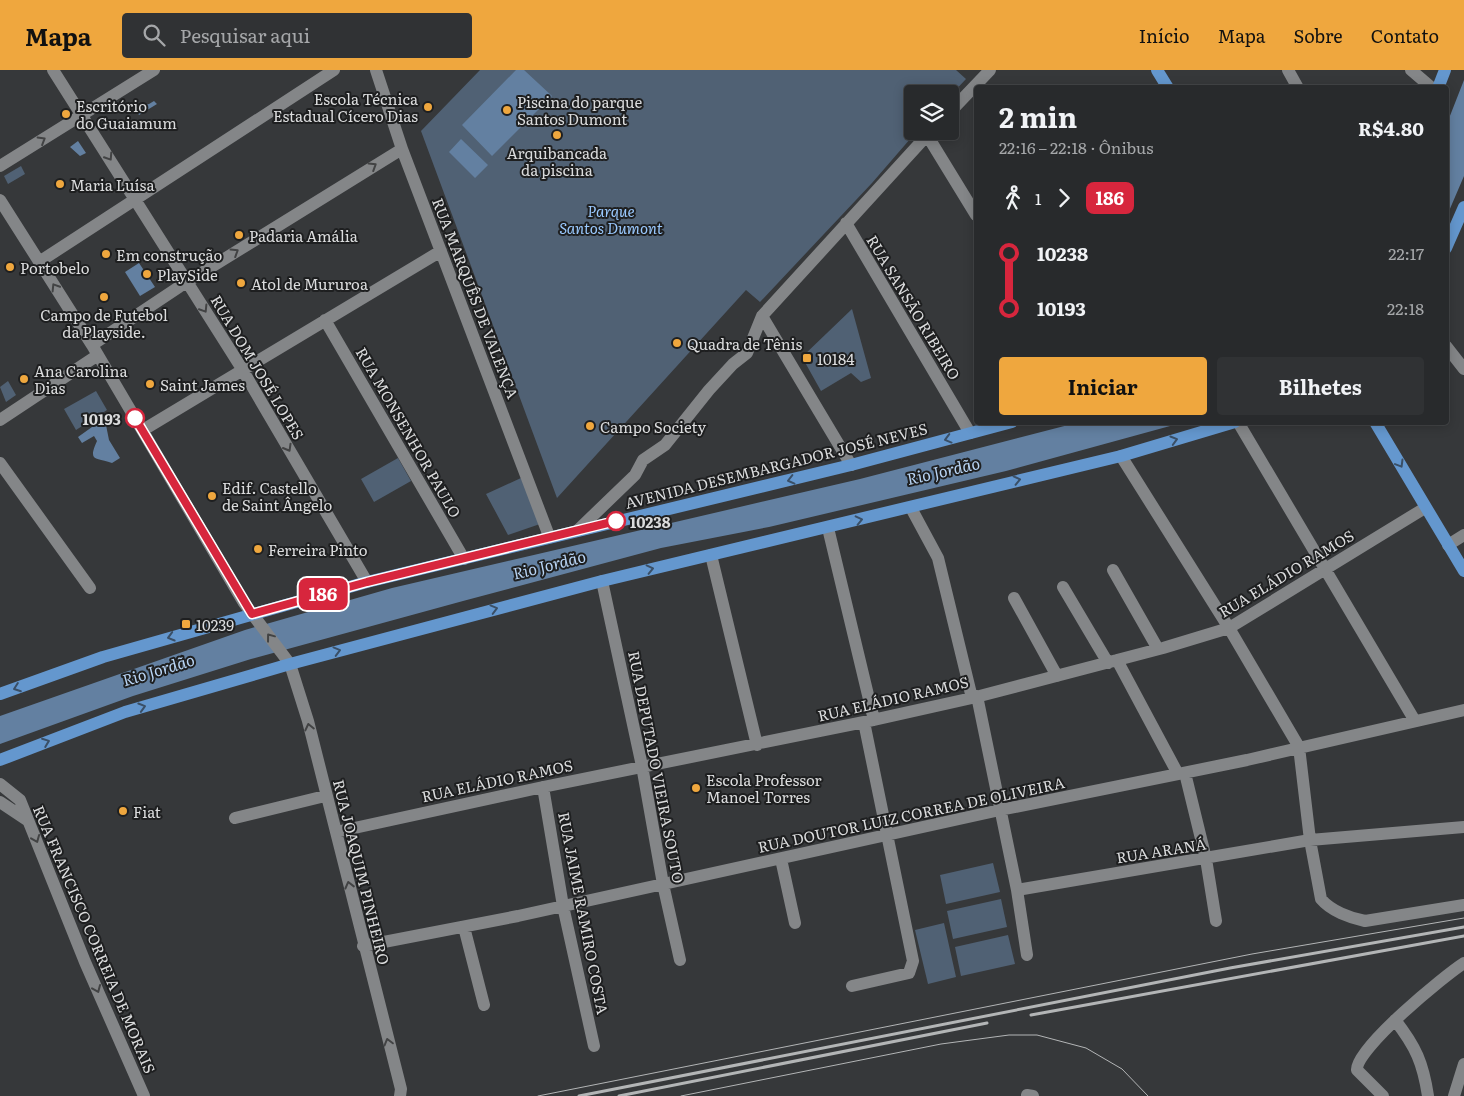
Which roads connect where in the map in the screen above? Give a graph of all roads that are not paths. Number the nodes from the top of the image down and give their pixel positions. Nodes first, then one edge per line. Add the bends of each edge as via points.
1 (53, 70) edge
2 (154, 70) edge
3 (334, 70) edge
4 (376, 70) edge
5 (990, 70) edge
6 (1157, 70) edge
7 (1288, 70) edge
8 (1411, 70) edge
9 (1445, 70) edge
10 (976, 85) edge
11 (1166, 85) edge
12 (1296, 85) edge
13 (1428, 85) edge
14 (1439, 85) edge
15 (974, 87) edge
16 (959, 103) edge
17 (82, 116) junction
18 (923, 140) edge
19 (933, 140) edge
20 (402, 149) junction
21 (0, 166) edge
22 (0, 200) edge
23 (137, 200) junction
24 (974, 207) edge
25 (1464, 207) edge
26 (846, 223) junction
27 (1449, 241) edge
28 (441, 251) junction
29 (39, 262) junction
30 (187, 282) junction
31 (762, 316) junction
32 (325, 320) junction
33 (95, 350) junction
34 (1449, 350) edge
35 (1464, 369) edge
36 (243, 371) junction
37 (0, 420) edge
38 (1001, 425) edge
39 (1226, 425) edge
40 (1238, 425) edge
41 (1377, 425) edge
42 (143, 430) junction
43 (970, 433) junction
44 (1121, 456) junction
45 (0, 463) edge
46 (851, 465) junction
47 (911, 508) junction
48 (1425, 508) junction
49 (828, 528) junction
50 (579, 529) junction
51 (1464, 534) edge
52 (549, 536) junction
53 (1448, 545) junction
54 (710, 555) junction
55 (464, 559) junction
56 (1325, 568) junction
57 (1113, 570) dead end
58 (1464, 571) edge
59 (602, 581) junction
60 (367, 582) junction
61 (1063, 587) dead end
62 (90, 588) dead end
63 (1014, 598) dead end
64 (254, 617) junction
65 (1230, 628) junction
66 (1158, 649) junction
67 (286, 659) junction
68 (1113, 662) junction
69 (1057, 676) junction
70 (0, 694) edge
71 (975, 697) junction
72 (1464, 710) edge
73 (869, 721) junction
74 (1415, 721) junction
75 (757, 745) junction
76 (1299, 747) junction
77 (0, 760) edge
78 (642, 766) junction
79 (1181, 774) junction
80 (0, 784) edge
81 (543, 786) junction
82 (326, 796) junction
83 (0, 802) edge
84 (1000, 810) junction
85 (235, 818) dead end
86 (28, 821) junction
87 (1464, 827) edge
88 (336, 832) junction
89 (888, 835) junction
90 (1310, 840) junction
91 (781, 859) junction
92 (1206, 859) junction
93 (663, 884) junction
94 (1018, 890) junction
95 (1464, 905) edge
96 (564, 906) junction
97 (1216, 921) dead end
98 (795, 923) dead end
99 (464, 927) junction
100 (364, 946) junction
101 (1027, 955) dead end
102 (680, 960) dead end
103 (1464, 963) edge
104 (852, 986) dead end
105 (484, 1005) dead end
106 (1395, 1020) junction
107 (594, 1046) dead end
108 (1464, 1064) edge
109 (400, 1093) edge
110 (144, 1096) edge
111 (1382, 1096) edge
112 (1428, 1096) edge
113 (1454, 1096) edge

1 - 17 street, RUA DOM JOSÉ LOPES
2 - 17 street
3 - 23 street
4 - 20 street, RUA MARQUÊS DE VALENÇA
5 - 10 street
6 - 11 main road
7 - 12 street
8 - 13 street
9 - 14 main road
15 - 16 street
21 -> 17 street
17 -> 23 street, RUA DOM JOSÉ LOPES
18 - 26 street
19 - 24 street
20 - 28 street, RUA MARQUÊS DE VALENÇA
30 -> 20 street
22 - 29 street, RUA JOAQUIM PINHEIRO
23 - 29 street
23 - 30 street, RUA DOM JOSÉ LOPES
25 - 27 main road
26 - 31 street
26 - 43 street, RUA SANSÃO RIBEIRO
28 - 32 street
28 - 52 street, RUA MARQUÊS DE VALENÇA
33 -> 29 street, RUA JOAQUIM PINHEIRO
30 - 33 street
30 -> 36 street, RUA DOM JOSÉ LOPES
31 - 46 street
31 - 50 street via 747,353 721,377 665,444 643,460 635,475
32 - 36 street
32 - 55 street, RUA MONSENHOR PAULO
33 - 37 street
33 - 42 street, RUA JOAQUIM PINHEIRO
34 - 35 street
36 - 42 street
36 -> 60 street, RUA DOM JOSÉ LOPES
38 - 43 main road, AVENIDA DESEMBARGADOR JOSÉ NEVES
44 -> 39 main road
40 - 56 street
41 -> 48 main road
42 - 64 street, RUA JOAQUIM PINHEIRO
43 -> 46 main road, AVENIDA DESEMBARGADOR JOSÉ NEVES
47 -> 44 main road
44 - 65 street
45 - 62 street
46 -> 50 main road, AVENIDA DESEMBARGADOR JOSÉ NEVES
49 -> 47 main road
47 - 71 street via 938,558
48 - 53 main road
48 - 56 street, RUA ELÁDIO RAMOS
49 - 54 main road
49 - 73 street
50 - 52 main road, AVENIDA DESEMBARGADOR JOSÉ NEVES
51 - 53 street
52 - 55 main road, AVENIDA DESEMBARGADOR JOSÉ NEVES
53 - 58 main road
59 -> 54 main road
54 - 75 street
55 - 60 main road, AVENIDA DESEMBARGADOR JOSÉ NEVES
56 - 65 street, RUA ELÁDIO RAMOS
56 - 74 street
57 - 66 street
67 -> 59 main road
59 - 78 street, RUA DEPUTADO VIEIRA SOUTO
60 - 64 main road, AVENIDA DESEMBARGADOR JOSÉ NEVES
61 - 68 street
63 - 69 street
67 -> 64 street, RUA JOAQUIM PINHEIRO
64 -> 70 main road, AVENIDA DESEMBARGADOR JOSÉ NEVES via 103,657
65 - 66 street, RUA ELÁDIO RAMOS
65 - 76 street
66 - 68 street, RUA ELÁDIO RAMOS
77 -> 67 main road via 125,712
82 -> 67 street, RUA JOAQUIM PINHEIRO via 302,699
68 - 69 street, RUA ELÁDIO RAMOS
68 - 79 street
69 - 71 street, RUA ELÁDIO RAMOS
71 - 73 street, RUA ELÁDIO RAMOS
71 - 84 street
72 - 74 street, RUA DOUTOR LUIZ CORREA DE OLIVEIRA
73 - 75 street, RUA ELÁDIO RAMOS
73 - 89 street
74 - 76 street, RUA DOUTOR LUIZ CORREA DE OLIVEIRA
75 - 78 street, RUA ELÁDIO RAMOS
76 - 79 street, RUA DOUTOR LUIZ CORREA DE OLIVEIRA
76 - 90 street
78 - 81 street, RUA ELÁDIO RAMOS
78 - 93 street, RUA DEPUTADO VIEIRA SOUTO
79 - 84 street, RUA DOUTOR LUIZ CORREA DE OLIVEIRA
79 - 92 street
80 - 86 street, RUA FRANCISCO CORREIA DE MORAIS via 20,800
81 - 88 street, RUA ELÁDIO RAMOS
81 - 96 street, RUA JAIME RAMIRO COSTA
82 - 85 street
82 - 88 street, RUA JOAQUIM PINHEIRO
83 - 86 street
84 - 89 street, RUA DOUTOR LUIZ CORREA DE OLIVEIRA
84 - 94 street
86 -> 110 street, RUA FRANCISCO CORREIA DE MORAIS
87 - 90 street, RUA ARANÁ
100 -> 88 street, RUA JOAQUIM PINHEIRO
89 - 91 street, RUA DOUTOR LUIZ CORREA DE OLIVEIRA
89 - 104 street via 912,968 909,973
90 - 92 street, RUA ARANÁ
90 - 95 street via 1320,893 1326,904 1352,918 1366,921
91 - 93 street, RUA DOUTOR LUIZ CORREA DE OLIVEIRA
91 - 98 street
92 - 94 street, RUA ARANÁ
92 - 97 street
93 - 96 street, RUA DOUTOR LUIZ CORREA DE OLIVEIRA
93 - 102 street, RUA DEPUTADO VIEIRA SOUTO
94 - 101 street
96 - 99 street, RUA DOUTOR LUIZ CORREA DE OLIVEIRA
96 - 107 street, RUA JAIME RAMIRO COSTA
99 - 100 street, RUA DOUTOR LUIZ CORREA DE OLIVEIRA
99 - 105 street
109 -> 100 street, RUA JOAQUIM PINHEIRO
103 - 106 street
106 - 111 street via 1357,1066
106 - 112 street via 1413,1043
108 - 113 street

